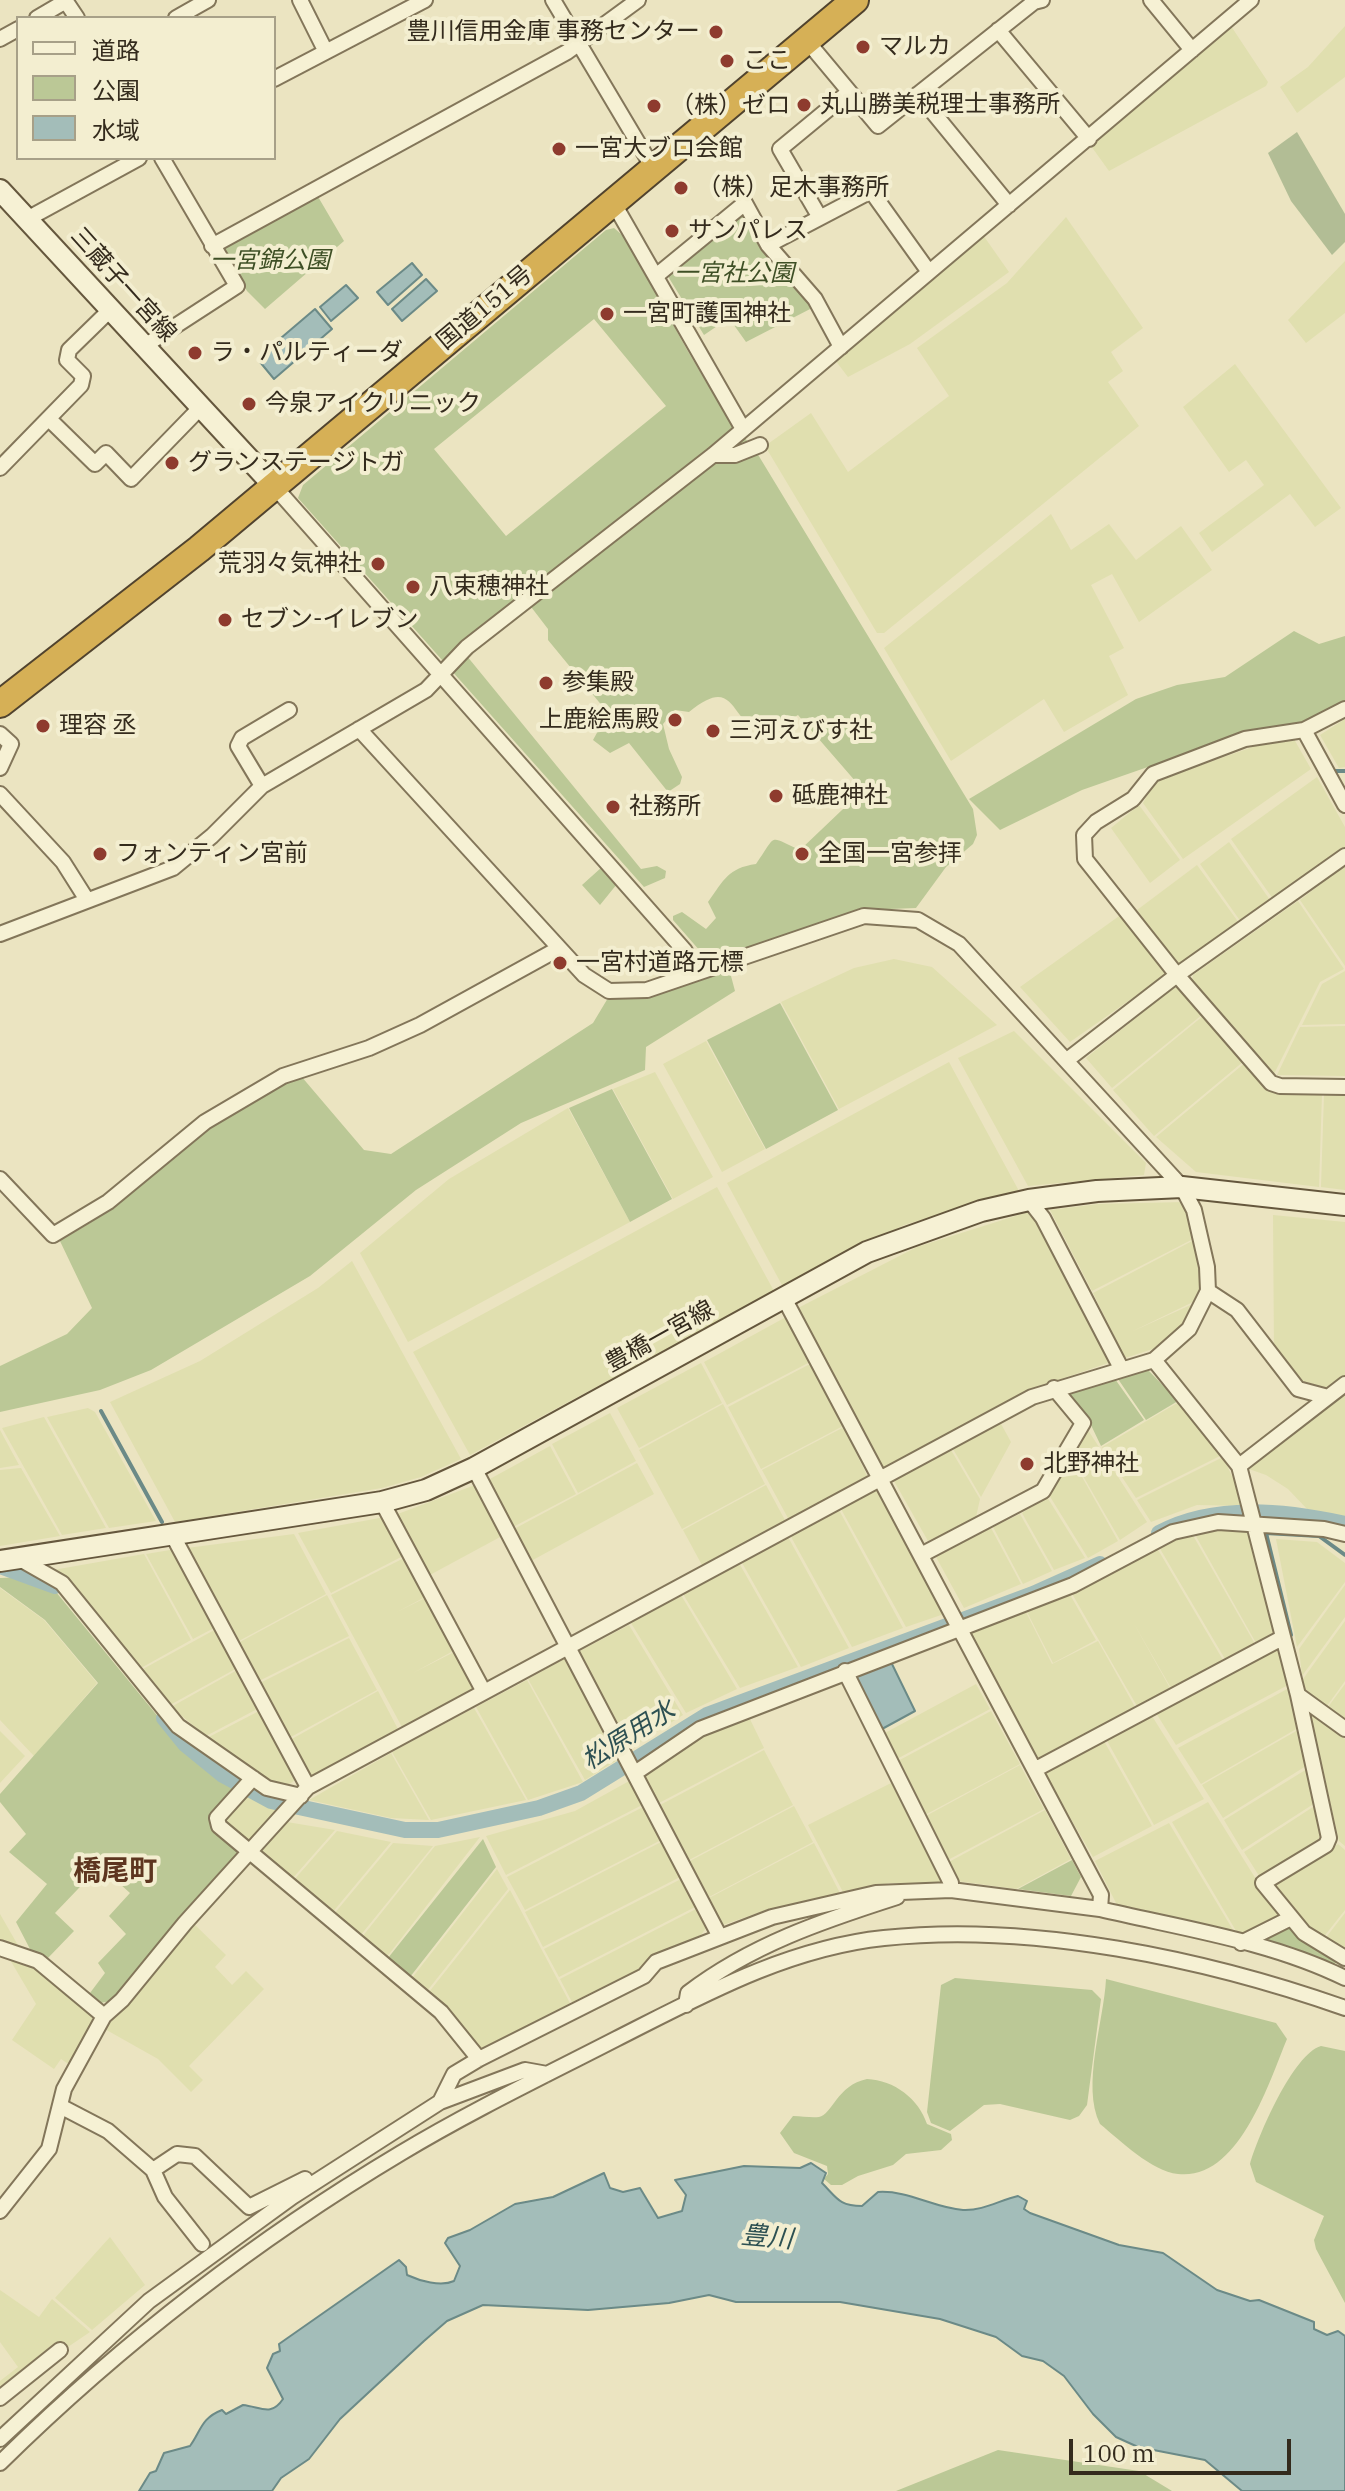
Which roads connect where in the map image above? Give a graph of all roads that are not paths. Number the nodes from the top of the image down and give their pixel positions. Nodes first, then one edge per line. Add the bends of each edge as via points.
1 (66, 0) edge
2 (208, 0) edge
3 (300, 0) edge
4 (425, 0) edge
5 (553, 0) edge
6 (638, 0) edge
7 (855, 0) edge
8 (1042, 0) edge
9 (1151, 0) edge
10 (1251, 0) edge
11 (40, 16) edge
12 (180, 16) edge
13 (998, 30) junction
14 (807, 41) junction
15 (577, 43) junction
16 (325, 50) junction
17 (1192, 50) junction
18 (276, 78) edge
19 (849, 92) junction
20 (918, 94) junction
21 (1089, 139) junction
22 (135, 160) edge
23 (163, 160) edge
24 (653, 168) junction
25 (0, 190) edge
26 (613, 202) junction
27 (1009, 205) junction
28 (819, 216) junction
29 (29, 218) junction
30 (768, 245) junction
31 (212, 246) junction
32 (929, 272) junction
33 (656, 276) junction
34 (109, 311) junction
35 (143, 347) junction
36 (841, 347) junction
37 (200, 408) junction
38 (49, 419) junction
39 (743, 429) junction
40 (760, 445) dead end
41 (713, 455) junction
42 (0, 468) edge
43 (274, 486) junction
44 (440, 675) junction
45 (0, 704) edge
46 (1345, 709) edge
47 (289, 710) dead end
48 (359, 729) junction
49 (1304, 730) junction
50 (0, 734) edge
51 (0, 768) edge
52 (262, 786) junction
53 (0, 794) edge
54 (1345, 805) edge
55 (1345, 856) edge
56 (87, 900) junction
57 (0, 934) edge
58 (558, 949) junction
59 (685, 951) dead end
60 (1177, 975) junction
61 (1067, 1060) junction
62 (1345, 1087) edge
63 (0, 1179) edge
64 (1182, 1187) junction
65 (1029, 1200) junction
66 (1345, 1205) edge
67 (1208, 1291) junction
68 (784, 1298) junction
69 (1154, 1360) junction
70 (1121, 1368) junction
71 (1345, 1384) edge
72 (1054, 1388) junction
73 (1328, 1397) junction
74 (1239, 1466) junction
75 (474, 1468) junction
76 (880, 1480) junction
77 (382, 1502) junction
78 (1253, 1516) junction
79 (1324, 1529) junction
80 (1345, 1534) edge
81 (173, 1536) junction
82 (1345, 1544) edge
83 (921, 1555) junction
84 (9, 1559) edge
85 (959, 1628) junction
86 (1282, 1638) junction
87 (568, 1647) junction
88 (845, 1671) junction
89 (484, 1692) junction
90 (1298, 1695) junction
91 (1345, 1729) edge
92 (1036, 1769) junction
93 (635, 1773) junction
94 (253, 1778) junction
95 (305, 1792) junction
96 (250, 1852) junction
97 (951, 1890) junction
98 (907, 1891) junction
99 (1100, 1909) junction
100 (1289, 1919) junction
101 (719, 1935) junction
102 (1241, 1943) junction
103 (0, 1948) edge
104 (1345, 1958) edge
105 (1345, 1978) edge
106 (686, 2005) junction
107 (1345, 2008) edge
108 (104, 2016) junction
109 (479, 2059) junction
110 (548, 2074) junction
111 (440, 2102) junction
112 (60, 2106) junction
113 (336, 2169) junction
114 (153, 2170) junction
115 (0, 2211) edge
116 (202, 2244) dead end
117 (60, 2350) dead end
118 (0, 2398) edge
119 (0, 2439) edge
120 (0, 2463) edge

1 - 11 street
2 - 12 street
3 - 16 street
4 - 16 street
5 - 15 street
6 - 15 street
7 - 14 highway, 国道151号
8 - 13 street
9 - 17 street
10 - 17 street
13 - 20 street
13 - 21 street
14 - 19 street
14 - 24 highway, 国道151号
15 - 24 street
15 - 31 street
16 - 18 street
17 - 21 street
19 - 20 street via 878,126
19 - 28 street via 780,149
20 - 27 street
21 - 27 street
22 - 29 street
23 - 31 street
24 - 26 highway, 国道151号
25 - 29 main road, 三蔵子一宮線
26 - 33 street
26 - 43 highway, 国道151号
27 - 32 street
28 - 30 street
28 - 32 street via 871,191
29 - 34 main road, 三蔵子一宮線
30 - 33 street via 745,203
30 - 36 street via 815,299
31 - 35 street via 237,286
32 - 36 street
33 - 39 street
34 - 35 main road, 三蔵子一宮線
34 - 38 street via 69,350 67,360 83,376 81,385
35 - 37 main road, 三蔵子一宮線
36 - 39 street
37 - 38 street via 131,479 106,453 95,464
37 - 43 main road, 三蔵子一宮線
38 - 42 street
39 - 41 street
40 - 41 street via 735,455
41 - 44 street via 537,590
43 - 44 street
43 - 45 highway, 国道151号
44 - 48 street via 426,690
44 - 59 street
46 - 49 street
47 - 52 street via 242,738 238,746
48 - 52 street
48 - 58 street
49 - 54 street
49 - 60 street via 1245,739 1153,774 1133,799 1103,816 1084,835 1085,859
50 - 51 street via 11,744
52 - 56 street via 173,868
53 - 56 street via 63,862
55 - 60 street
56 - 57 street
58 - 61 street via 594,984 627,993 719,967 848,920 880,915 918,920 959,944
58 - 63 street via 420,1025 283,1076 205,1122 65,1231 53,1235
60 - 61 street
60 - 62 street via 1271,1083
61 - 64 street
64 - 65 main road, 豊橋一宮線
64 - 66 main road, 豊橋一宮線
64 - 67 street via 1194,1210
65 - 68 main road, 豊橋一宮線 via 912,1234 867,1252
65 - 70 street
67 - 69 street via 1189,1329
67 - 73 street via 1237,1310 1298,1389
68 - 75 main road, 豊橋一宮線
68 - 76 street
69 - 70 street
69 - 74 street
70 - 72 street
71 - 73 street
72 - 76 street
72 - 83 street via 1083,1423 1043,1491
73 - 74 street
74 - 78 street
75 - 77 main road, 豊橋一宮線
75 - 87 street
76 - 83 street
76 - 87 street
77 - 81 main road, 豊橋一宮線
77 - 89 street
78 - 79 street
78 - 85 street via 1173,1532 1073,1585
78 - 86 street
79 - 80 street
79 - 82 street
81 - 84 main road, 豊橋一宮線
81 - 95 street
83 - 85 street
84 - 94 street via 62,1583 178,1726
85 - 88 street
85 - 92 street
86 - 90 street
86 - 92 street
87 - 89 street
87 - 93 street
88 - 93 street via 700,1729
88 - 97 street
89 - 95 street
90 - 91 street
90 - 100 street via 1329,1838 1326,1845 1263,1883
92 - 99 street via 1101,1895
93 - 101 street
94 - 95 street via 267,1788
94 - 96 street via 217,1818 225,1833
95 - 96 street
96 - 108 street
96 - 109 street via 441,2012
97 - 98 street
97 - 99 street
98 - 101 street via 838,1900
98 - 106 street via 781,1936 703,1982 688,1993
99 - 102 street
100 - 102 street
100 - 104 street via 1319,1945
101 - 109 street via 656,1962 644,1976
102 - 105 street
103 - 108 street via 38,1961
106 - 107 street via 740,1976 791,1958 879,1938 950,1934 1162,1957 1232,1972
106 - 110 street
108 - 112 street
109 - 111 street via 454,2074
110 - 111 street via 525,2070
110 - 120 street via 398,2154 234,2265 80,2389
111 - 113 street
112 - 114 street via 108,2131
112 - 115 street via 49,2149
113 - 114 street via 249,2207 195,2156 177,2154
113 - 119 street via 149,2301
114 - 116 street via 165,2197
117 - 118 street

